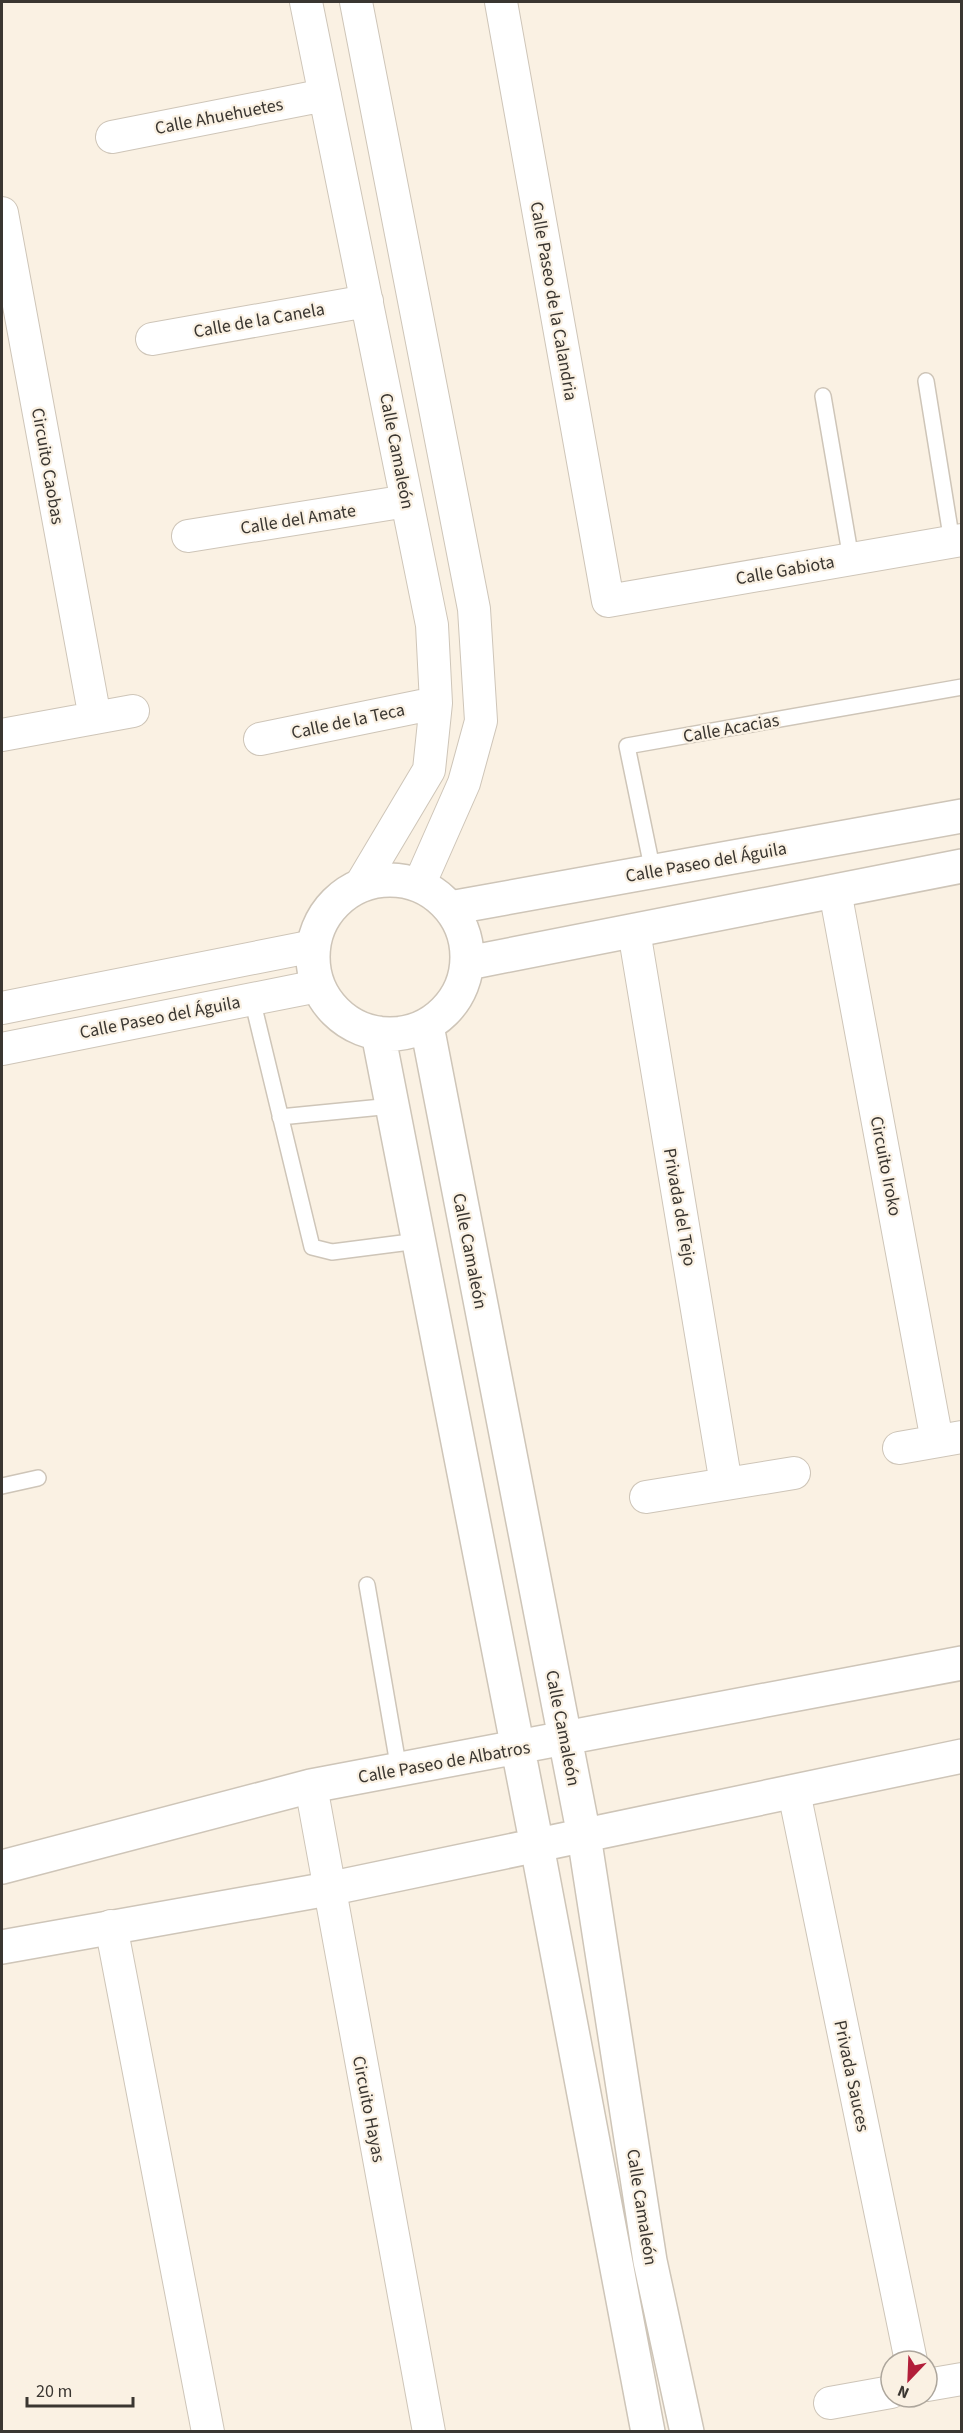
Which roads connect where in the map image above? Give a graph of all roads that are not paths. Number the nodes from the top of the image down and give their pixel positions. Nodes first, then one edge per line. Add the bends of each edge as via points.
1 (306, 2) edge
2 (356, 2) edge
3 (501, 2) edge
4 (325, 95) junction
5 (112, 137) dead end
6 (2, 213) edge
7 (367, 301) junction
8 (152, 339) dead end
9 (926, 381) dead end
10 (823, 396) dead end
11 (407, 501) junction
12 (188, 536) dead end
13 (957, 541) edge
14 (851, 559) junction
15 (608, 601) joint
16 (962, 687) edge
17 (436, 703) junction
18 (133, 711) dead end
19 (95, 718) junction
20 (2, 735) edge
21 (260, 739) dead end
22 (962, 816) edge
23 (962, 866) edge
24 (653, 872) junction
25 (419, 885) junction
26 (360, 886) junction
27 (834, 891) junction
28 (450, 908) junction
29 (634, 931) junction
30 (314, 946) junction
31 (468, 963) junction
32 (318, 986) junction
33 (252, 999) junction
34 (2, 1008) edge
35 (427, 1026) junction
36 (378, 1034) junction
37 (2, 1049) edge
38 (392, 1106) junction
39 (280, 1117) junction
40 (418, 1242) junction
41 (949, 1439) edge
42 (899, 1448) dead end
43 (794, 1473) dead end
44 (38, 1478) dead end
45 (726, 1484) junction
46 (2, 1486) edge
47 (646, 1497) dead end
48 (367, 1585) dead end
49 (962, 1663) edge
50 (566, 1740) junction
51 (517, 1749) junction
52 (962, 1756) edge
53 (399, 1770) junction
54 (311, 1786) junction
55 (794, 1792) junction
56 (584, 1836) junction
57 (537, 1846) junction
58 (2, 1867) edge
59 (327, 1889) junction
60 (111, 1926) junction
61 (2, 1947) edge
62 (909, 2349) edge
63 (962, 2379) edge
64 (939, 2383) edge
65 (879, 2394) edge
66 (830, 2403) dead end
67 (208, 2432) edge
68 (429, 2432) edge
69 (648, 2432) edge
70 (687, 2432) edge

1 - 4 street, Calle Camaleón
2 - 25 street via 474,609 481,721 464,783
3 - 15 street, Calle Paseo de la Calandria
4 - 5 street, Calle Ahuehuetes
4 - 7 street, Calle Camaleón
6 - 19 street, Circuito Caobas
7 - 8 street, Calle de la Canela
7 - 11 street, Calle Camaleón
9 - 13 lane
10 - 14 lane
11 - 12 street, Calle del Amate
11 - 17 street, Calle Camaleón via 432,625
13 - 14 street, Calle Gabiota
14 - 15 street, Calle Gabiota
16 - 24 lane, Calle Acacias via 627,746
17 - 21 street, Calle de la Teca
17 - 26 street, Calle Camaleón via 429,770
18 - 19 street
19 - 20 street
22 - 24 street, Calle Paseo del Águila
23 - 27 street
24 - 28 street, Calle Paseo del Águila
25 - 26 street via 399,880
25 - 28 street
26 - 30 street via 328,910
27 - 29 street
27 - 41 street, Circuito Iroko
28 - 31 street via 461,925
29 - 31 street
29 - 45 street, Privada del Tejo
30 - 32 street
30 - 34 street
31 - 35 street via 455,1000
32 - 33 street, Calle Paseo del Águila
32 - 36 street via 342,1018
33 - 37 street, Calle Paseo del Águila
33 - 39 lane
35 - 36 street via 403,1034
35 - 50 street, Calle Camaleón
36 - 38 street, Calle Camaleón
38 - 39 lane
38 - 40 street, Calle Camaleón
39 - 40 lane via 312,1246 333,1252
40 - 51 street, Calle Camaleón
41 - 42 street
43 - 45 street
44 - 46 lane
45 - 47 street
48 - 53 lane
49 - 50 street, Calle Paseo de Albatros
50 - 51 street, Calle Paseo de Albatros
50 - 56 street, Calle Camaleón
51 - 53 street, Calle Paseo de Albatros
51 - 57 street, Calle Camaleón
52 - 55 street
53 - 54 street, Calle Paseo de Albatros
54 - 58 street, Calle Paseo de Albatros
54 - 59 street, Circuito Hayas
55 - 56 street
55 - 62 street, Privada Sauces
56 - 57 street
56 - 70 street, Calle Camaleón via 650,2261
57 - 59 street
57 - 69 street, Calle Camaleón
59 - 60 street
59 - 68 street, Circuito Hayas
60 - 61 street
60 - 67 street
63 - 64 street
65 - 66 street

